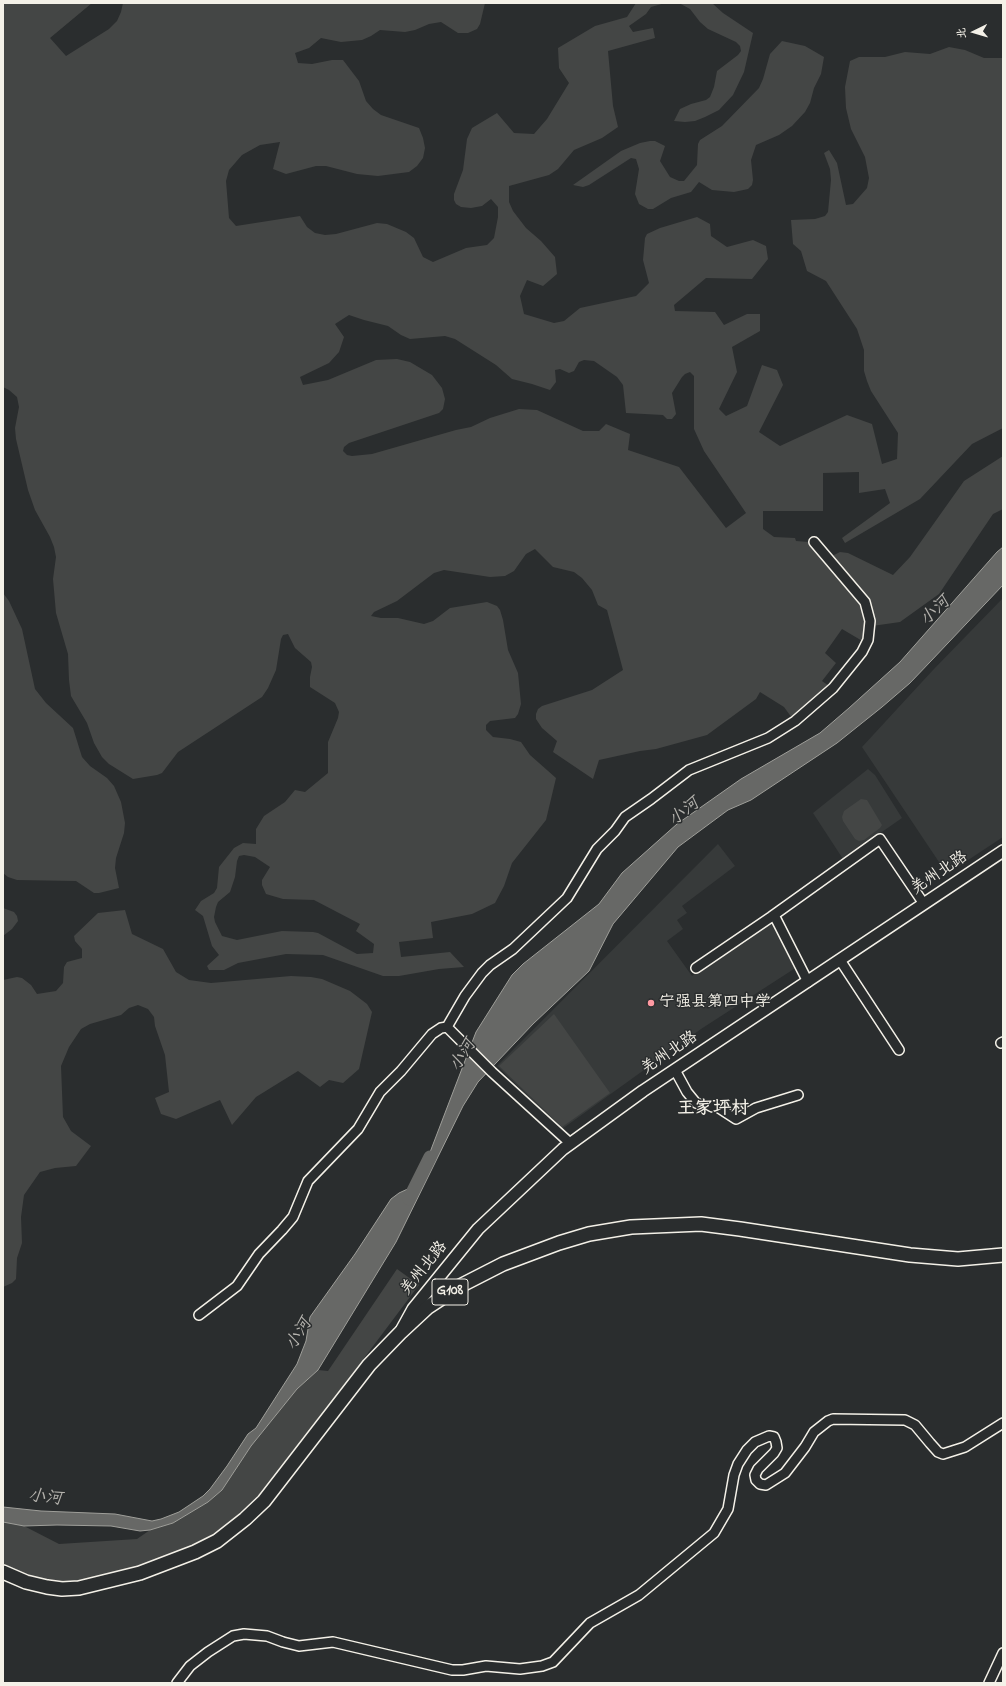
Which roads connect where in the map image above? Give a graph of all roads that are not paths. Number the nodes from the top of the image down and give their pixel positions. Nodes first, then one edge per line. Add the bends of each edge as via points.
1 (814, 542) dead end
2 (1003, 852) edge
3 (924, 904) junction
4 (774, 915) junction
5 (840, 960) junction
6 (696, 968) dead end
7 (808, 982) junction
8 (449, 1029) junction
9 (899, 1050) dead end
10 (675, 1070) junction
11 (798, 1095) dead end
12 (571, 1144) junction
13 (1003, 1255) edge
14 (199, 1315) dead end
15 (400, 1333) junction
16 (1003, 1424) edge
17 (3, 1572) edge
18 (1003, 1653) edge
19 (177, 1683) edge
20 (989, 1683) edge

1 - 8 street via 865,602 870,621 868,640 862,652 833,688 795,721 768,738 689,770 625,817 597,849 567,898 513,949 482,973 465,996
2 - 3 main road, 羌州北路
3 - 4 street via 880,839
3 - 5 main road, 羌州北路
4 - 6 street
4 - 7 street
5 - 7 main road, 羌州北路
5 - 9 street
7 - 10 main road, 羌州北路
8 - 12 street
8 - 14 street via 441,1028 432,1034 380,1092 358,1129 308,1181 293,1217 259,1254 237,1286
10 - 11 street via 696,1103 716,1106 736,1119 756,1108
10 - 12 main road, 羌州北路
12 - 15 main road, 羌州北路 via 478,1229 412,1309
13 - 15 highway, G108 via 958,1258 910,1255 701,1224 631,1226 589,1234 503,1264 437,1300
15 - 17 highway, G108 via 369,1365 264,1501 245,1520 217,1541 140,1573 79,1588 47,1587 26,1582
16 - 19 street via 965,1447 943,1454 938,1452 915,1425 905,1420 833,1419 814,1432 806,1447 785,1473 766,1485 760,1484 755,1475 774,1453 777,1448 776,1442 774,1437 769,1436 755,1442 738,1464 728,1509 714,1533 639,1595 590,1623 553,1662 542,1666 520,1669 486,1666 452,1670 333,1642 299,1646 267,1636 244,1634 233,1636 208,1652 190,1666
18 - 20 street

